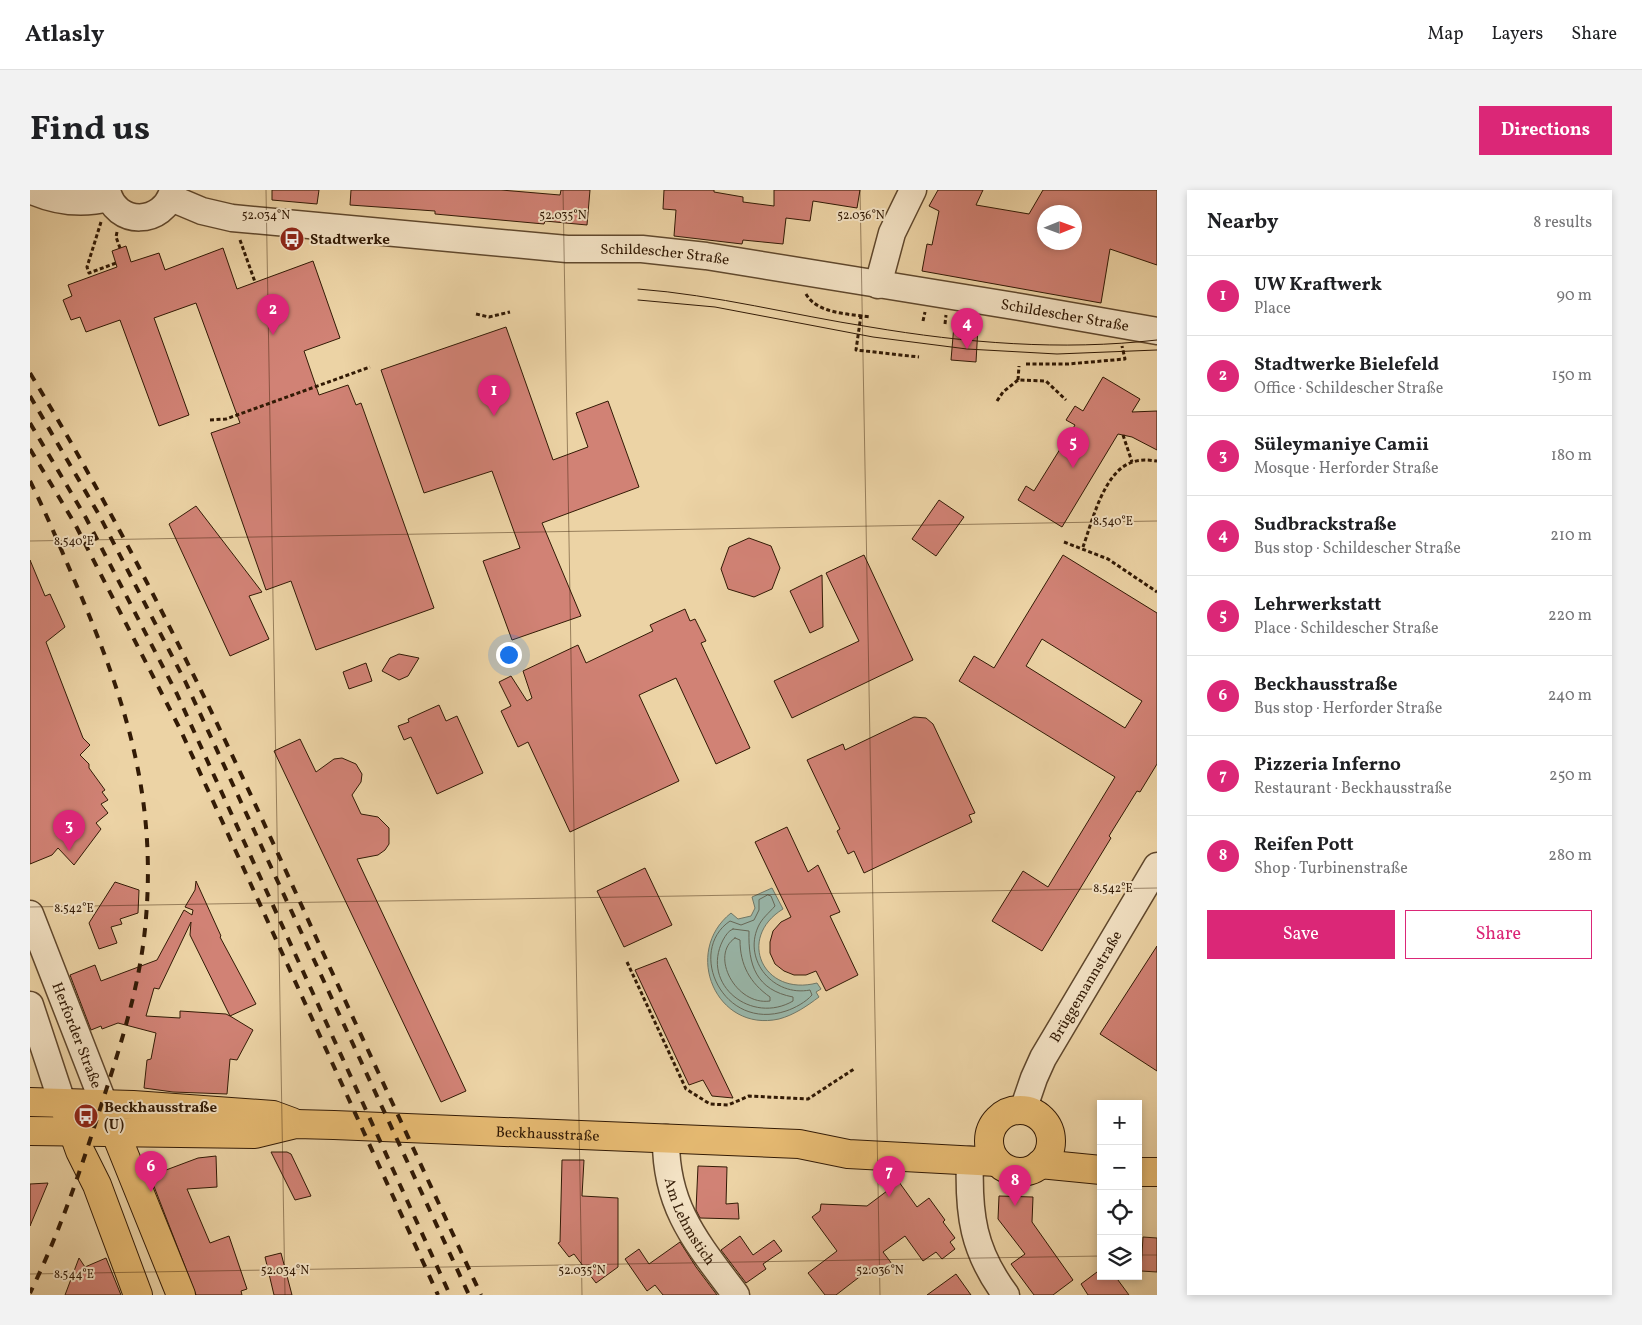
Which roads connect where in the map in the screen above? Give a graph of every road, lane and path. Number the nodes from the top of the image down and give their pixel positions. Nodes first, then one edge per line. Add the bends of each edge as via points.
1 (30, 190) edge
2 (913, 190) edge
3 (108, 194) edge
4 (172, 194) edge
5 (116, 237) dead end
6 (120, 248) dead end
7 (243, 250) dead end
8 (116, 263) dead end
9 (807, 273) junction
10 (254, 282) dead end
11 (878, 285) junction
12 (510, 312) dead end
13 (476, 314) dead end
14 (861, 315) junction
15 (871, 317) dead end
16 (1157, 332) edge
17 (919, 357) dead end
18 (1124, 359) dead end
19 (1026, 364) dead end
20 (1019, 366) dead end
21 (370, 367) dead end
22 (1018, 380) junction
23 (1066, 400) dead end
24 (997, 401) dead end
25 (210, 420) dead end
26 (1124, 435) dead end
27 (1157, 461) edge
28 (1132, 462) junction
29 (1064, 542) dead end
30 (1083, 548) junction
31 (1157, 592) edge
32 (1157, 866) edge
33 (30, 914) edge
34 (626, 962) dead end
35 (30, 1005) edge
36 (854, 1068) dead end
37 (30, 1102) edge
38 (62, 1102) junction
39 (104, 1104) junction
40 (1024, 1110) junction
41 (296, 1124) junction
42 (30, 1131) edge
43 (73, 1132) junction
44 (115, 1132) junction
45 (666, 1138) junction
46 (799, 1144) junction
47 (993, 1151) junction
48 (1045, 1152) junction
49 (1097, 1153) edge
50 (1142, 1155) edge
51 (1157, 1155) edge
52 (970, 1160) junction
53 (1097, 1169) edge
54 (1142, 1172) edge
55 (1157, 1172) edge
56 (138, 1295) edge
57 (181, 1295) edge
58 (736, 1295) edge
59 (1006, 1295) edge

1 - 3 street via 59,201 87,201
2 - 11 street via 892,233
3 - 4 street via 124,214 141,218 159,212
3 - 8 path via 87,267 89,273
4 - 9 street, Schildescher Straße via 202,210 232,218 567,250 656,251
5 - 6 path
7 - 10 path
9 - 11 street, Schildescher Straße
9 - 14 path via 804,288 811,302 824,308
11 - 16 street, Schildescher Straße
12 - 13 path via 490,317
14 - 15 path
14 - 17 path via 856,350
18 - 19 path
20 - 22 path
21 - 25 path via 226,419
22 - 23 path via 1046,381
22 - 24 path
26 - 28 path
27 - 28 path
28 - 30 path via 1111,480 1097,505
29 - 30 path
30 - 31 path via 1108,559
32 - 40 street, Brüggemannstraße via 1043,1058
33 - 39 street, Herforder Straße
34 - 36 path via 686,1089 710,1104 728,1105 749,1096 808,1099
35 - 38 street
37 - 38 main road, Beckhausstraße
38 - 39 main road, Beckhausstraße
38 - 43 main road
39 - 41 main road, Beckhausstraße via 273,1115
39 - 44 main road, Herforder Straße
40 - 47 main road via 1004,1115 991,1129
40 - 48 main road via 1041,1119 1048,1131
41 - 44 main road, Beckhausstraße via 255,1134
41 - 45 main road, Beckhausstraße
42 - 43 main road, Beckhausstraße
43 - 44 main road, Beckhausstraße
43 - 56 main road via 97,1185
44 - 57 main road, Herforder Straße
45 - 46 main road, Beckhausstraße
45 - 58 street, Am Lehmstich via 670,1188 677,1206 696,1243
46 - 47 main road, Beckhausstraße via 848,1138 947,1144
46 - 52 main road, Beckhausstraße via 848,1154
47 - 48 main road via 1008,1170 1018,1172 1028,1171
47 - 52 main road, Beckhausstraße
48 - 49 main road
48 - 53 main road
50 - 51 main road
52 - 59 street via 969,1209 973,1230 980,1251
54 - 55 main road

